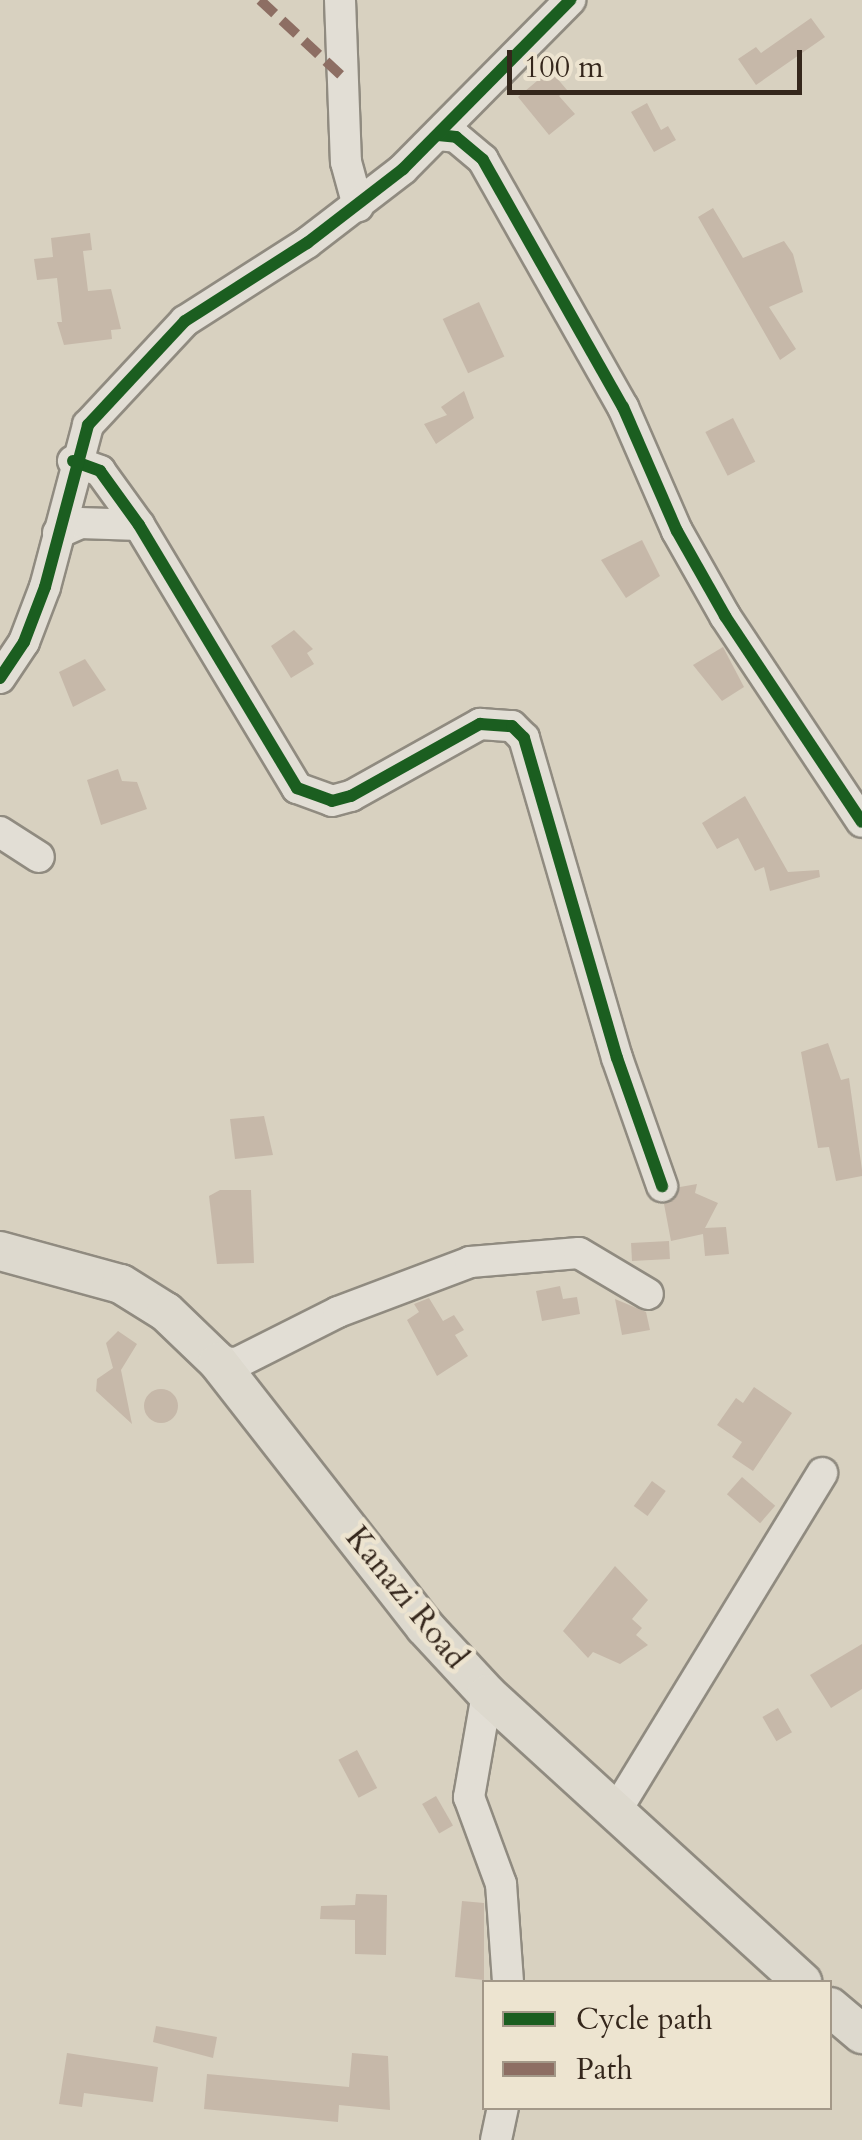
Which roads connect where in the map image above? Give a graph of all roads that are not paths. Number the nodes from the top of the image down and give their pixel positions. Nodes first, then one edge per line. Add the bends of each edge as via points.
1 (340, 0) edge
2 (570, 0) edge
3 (438, 135) junction
4 (358, 206) junction
5 (74, 462) junction
6 (139, 525) junction
7 (58, 534) junction
8 (0, 678) edge
9 (862, 822) edge
10 (0, 832) edge
11 (39, 857) dead end
12 (662, 1186) dead end
13 (0, 1251) edge
14 (648, 1294) dead end
15 (218, 1362) junction
16 (822, 1473) dead end
17 (486, 1694) junction
18 (616, 1811) junction
19 (508, 1980) edge
20 (800, 1980) edge
21 (832, 2009) edge
22 (862, 2034) edge
23 (503, 2110) edge
24 (496, 2140) edge

1 - 4 street via 346,162
2 - 3 street
3 - 4 street
3 - 9 street via 456,137 483,160 623,406 677,531
4 - 5 street via 185,320 88,426
5 - 6 street via 100,471
5 - 7 street
6 - 7 street via 80,522
6 - 12 street via 297,788 332,800 351,796 493,721 524,738 617,1058
7 - 8 street via 24,642
10 - 11 street
13 - 15 main road, Kanazi Road via 121,1284 166,1312
14 - 15 street via 579,1254 470,1262 338,1312 238,1362
15 - 17 main road, Kanazi Road via 425,1627
16 - 18 street
17 - 18 main road, Kanazi Road
17 - 19 street via 469,1797 501,1884
18 - 20 main road, Kanazi Road
21 - 22 main road
23 - 24 street

